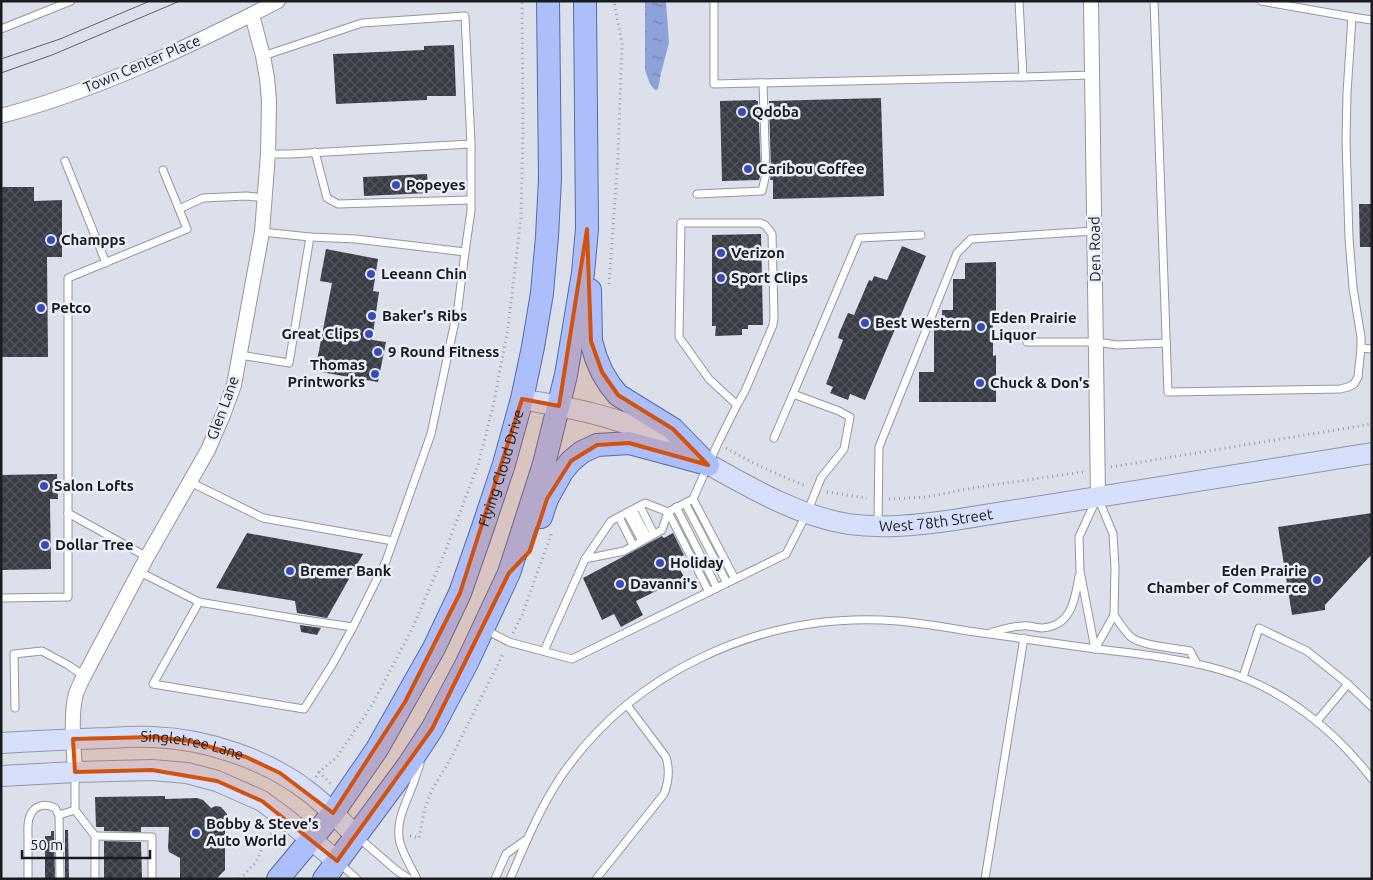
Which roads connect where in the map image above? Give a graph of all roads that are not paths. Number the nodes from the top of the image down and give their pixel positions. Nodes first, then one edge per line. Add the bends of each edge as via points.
1 (70, 1) edge
2 (278, 1) edge
3 (548, 1) edge
4 (585, 1) edge
5 (714, 1) edge
6 (1019, 1) edge
7 (1091, 1) edge
8 (1154, 1) edge
9 (1261, 1) edge
10 (252, 14) junction
11 (1352, 17) junction
12 (1372, 20) edge
13 (1, 30) edge
14 (263, 56) junction
15 (1093, 75) junction
16 (1023, 77) junction
17 (763, 83) junction
18 (1, 116) edge
19 (471, 144) junction
20 (315, 152) junction
21 (268, 154) junction
22 (65, 161) dead end
23 (162, 170) dead end
24 (697, 194) dead end
25 (266, 198) junction
26 (470, 200) junction
27 (179, 209) junction
28 (586, 229) junction
29 (1095, 231) junction
30 (262, 232) junction
31 (920, 236) dead end
32 (310, 237) junction
33 (465, 252) junction
34 (106, 263) junction
35 (1027, 342) dead end
36 (1096, 342) junction
37 (1166, 343) junction
38 (1362, 348) junction
39 (1372, 349) edge
40 (240, 355) junction
41 (793, 394) junction
42 (522, 398) junction
43 (737, 405) junction
44 (559, 406) junction
45 (774, 438) dead end
46 (1372, 454) edge
47 (708, 465) junction
48 (190, 482) junction
49 (1098, 496) junction
50 (693, 499) junction
51 (685, 503) junction
52 (676, 507) junction
53 (633, 509) junction
54 (668, 512) junction
55 (68, 513) junction
56 (807, 513) junction
57 (619, 517) junction
58 (878, 526) junction
59 (648, 538) junction
60 (393, 541) junction
61 (633, 545) junction
62 (148, 557) junction
63 (585, 559) junction
64 (1080, 571) junction
65 (140, 572) junction
66 (509, 573) junction
67 (735, 579) junction
68 (727, 583) junction
69 (717, 588) junction
70 (709, 592) junction
71 (1, 598) edge
72 (199, 602) junction
73 (1114, 615) junction
74 (353, 626) junction
75 (483, 629) junction
76 (984, 633) junction
77 (1024, 638) junction
78 (1095, 649) junction
79 (544, 651) junction
80 (1197, 664) junction
81 (84, 676) junction
82 (1243, 677) junction
83 (1348, 684) junction
84 (627, 705) junction
85 (1372, 706) edge
86 (15, 708) dead end
87 (1318, 721) junction
88 (432, 728) junction
89 (73, 739) junction
90 (1, 743) edge
91 (75, 772) junction
92 (1, 776) edge
93 (1372, 779) edge
94 (75, 810) junction
95 (333, 813) junction
96 (59, 815) junction
97 (95, 836) junction
98 (356, 836) junction
99 (311, 839) junction
100 (527, 839) junction
101 (337, 861) junction
102 (28, 879) edge
103 (60, 879) edge
104 (95, 879) edge
105 (152, 879) edge
106 (278, 879) edge
107 (324, 879) edge
108 (357, 879) edge
109 (409, 879) edge
110 (417, 879) edge
111 (495, 879) edge
112 (510, 879) edge
113 (596, 879) edge
114 (985, 879) edge

1 - 13 lane
2 - 10 street, Town Center Place
3 - 42 main road, Flying Cloud Drive via 550,179 547,236 540,302
4 - 28 main road
5 - 17 lane via 714,84
6 - 16 lane
7 - 15 street, Den Road
8 - 37 lane
9 - 11 lane
10 - 14 street, Glen Lane
10 - 18 street, Town Center Place via 122,74 61,98
11 - 12 lane
11 - 38 lane via 1346,140 1353,288
14 - 19 lane via 362,23 465,16
14 - 21 street, Glen Lane via 269,101
15 - 16 lane
15 - 29 street, Den Road
16 - 17 lane
17 - 24 lane via 766,174 762,191
19 - 20 lane
19 - 26 lane
20 - 21 lane
20 - 26 lane via 327,198 338,204
21 - 25 street, Glen Lane
22 - 34 lane
23 - 27 lane
25 - 27 lane via 203,198
25 - 30 street, Glen Lane
26 - 33 lane
27 - 34 lane via 187,229
28 - 44 main road via 581,281
28 - 47 main road via 591,341 602,372 618,394 673,429
29 - 36 street, Den Road
29 - 58 lane via 971,239 957,253 879,447
30 - 32 lane
30 - 40 street, Glen Lane
31 - 41 lane via 860,238
32 - 33 lane
32 - 40 lane via 289,363
33 - 60 lane via 458,307 431,434
34 - 55 lane via 68,278
35 - 36 lane
36 - 37 lane via 1117,345
36 - 49 street, Den Road
37 - 38 lane via 1168,392 1340,389 1354,384 1358,377
38 - 39 lane
40 - 48 street, Glen Lane via 223,415
41 - 45 lane
41 - 56 lane via 850,417 844,448 821,478
42 - 44 street, West 78th Street
42 - 95 main road, Flying Cloud Drive via 498,482 460,593 405,702
43 - 43 lane via 708,379 679,337 681,223 760,223 772,234 773,325
43 - 47 lane
44 - 47 street, West 78th Street via 641,429
44 - 66 main road
46 - 49 street, West 78th Street
47 - 50 lane
47 - 56 street, West 78th Street
47 - 66 main road via 629,443 597,445 582,452 562,472 547,498 530,551
48 - 60 lane via 263,518
48 - 62 street, Glen Lane
49 - 58 street, West 78th Street via 915,525
49 - 64 lane via 1078,537
49 - 73 lane via 1113,534
50 - 51 lane
50 - 67 lane
51 - 52 lane
51 - 68 lane
52 - 54 lane
52 - 69 lane
53 - 54 lane via 645,503
53 - 57 lane
53 - 59 lane
53 - 59 lane
54 - 59 lane via 662,530
54 - 70 lane
55 - 62 lane
55 - 71 lane via 68,597
56 - 58 street, West 78th Street via 848,524
56 - 67 lane via 786,554
57 - 61 lane
57 - 63 lane via 611,521
59 - 61 lane
60 - 74 lane
61 - 63 lane
62 - 65 street, Glen Lane
63 - 79 lane
64 - 76 lane via 1074,605 1062,621 1042,628 1023,625
64 - 78 lane
65 - 72 lane
65 - 81 street, Glen Lane
66 - 75 main road
67 - 68 lane
68 - 69 lane
69 - 70 lane
70 - 79 lane via 572,659
72 - 74 lane
72 - 74 lane via 153,684 304,709
73 - 78 lane
73 - 80 lane via 1136,640 1190,651
75 - 79 lane via 509,642
75 - 88 main road
76 - 77 lane
76 - 84 lane via 884,620 832,621 778,629 698,658
77 - 78 lane
77 - 114 lane
78 - 80 lane
80 - 82 lane
81 - 86 lane via 42,651 14,654
81 - 89 street, Glen Lane via 76,695
82 - 83 lane via 1259,628 1307,651
82 - 87 lane
83 - 85 lane
83 - 87 lane
84 - 100 lane via 602,727 561,777
84 - 113 lane via 666,757 668,784 664,794
87 - 93 lane
88 - 98 main road via 408,767
88 - 110 lane via 400,820 400,844
89 - 90 street, Singletree Lane
89 - 91 street, Glen Lane
89 - 95 street, Singletree Lane via 153,737 218,748 246,757 280,774
91 - 92 street, Singletree Lane
91 - 94 lane
91 - 99 street, Singletree Lane via 152,770 217,781 262,801
94 - 96 lane
94 - 97 lane
95 - 98 street, Singletree Lane
95 - 99 main road, Flying Cloud Drive
96 - 102 lane via 55,808 40,805 30,816
96 - 103 lane
97 - 104 lane
97 - 105 lane via 152,837
98 - 101 main road
98 - 109 lane
99 - 101 street, Singletree Lane
99 - 106 main road, Flying Cloud Drive
100 - 111 lane via 506,854
100 - 112 lane
101 - 107 main road
101 - 108 lane

